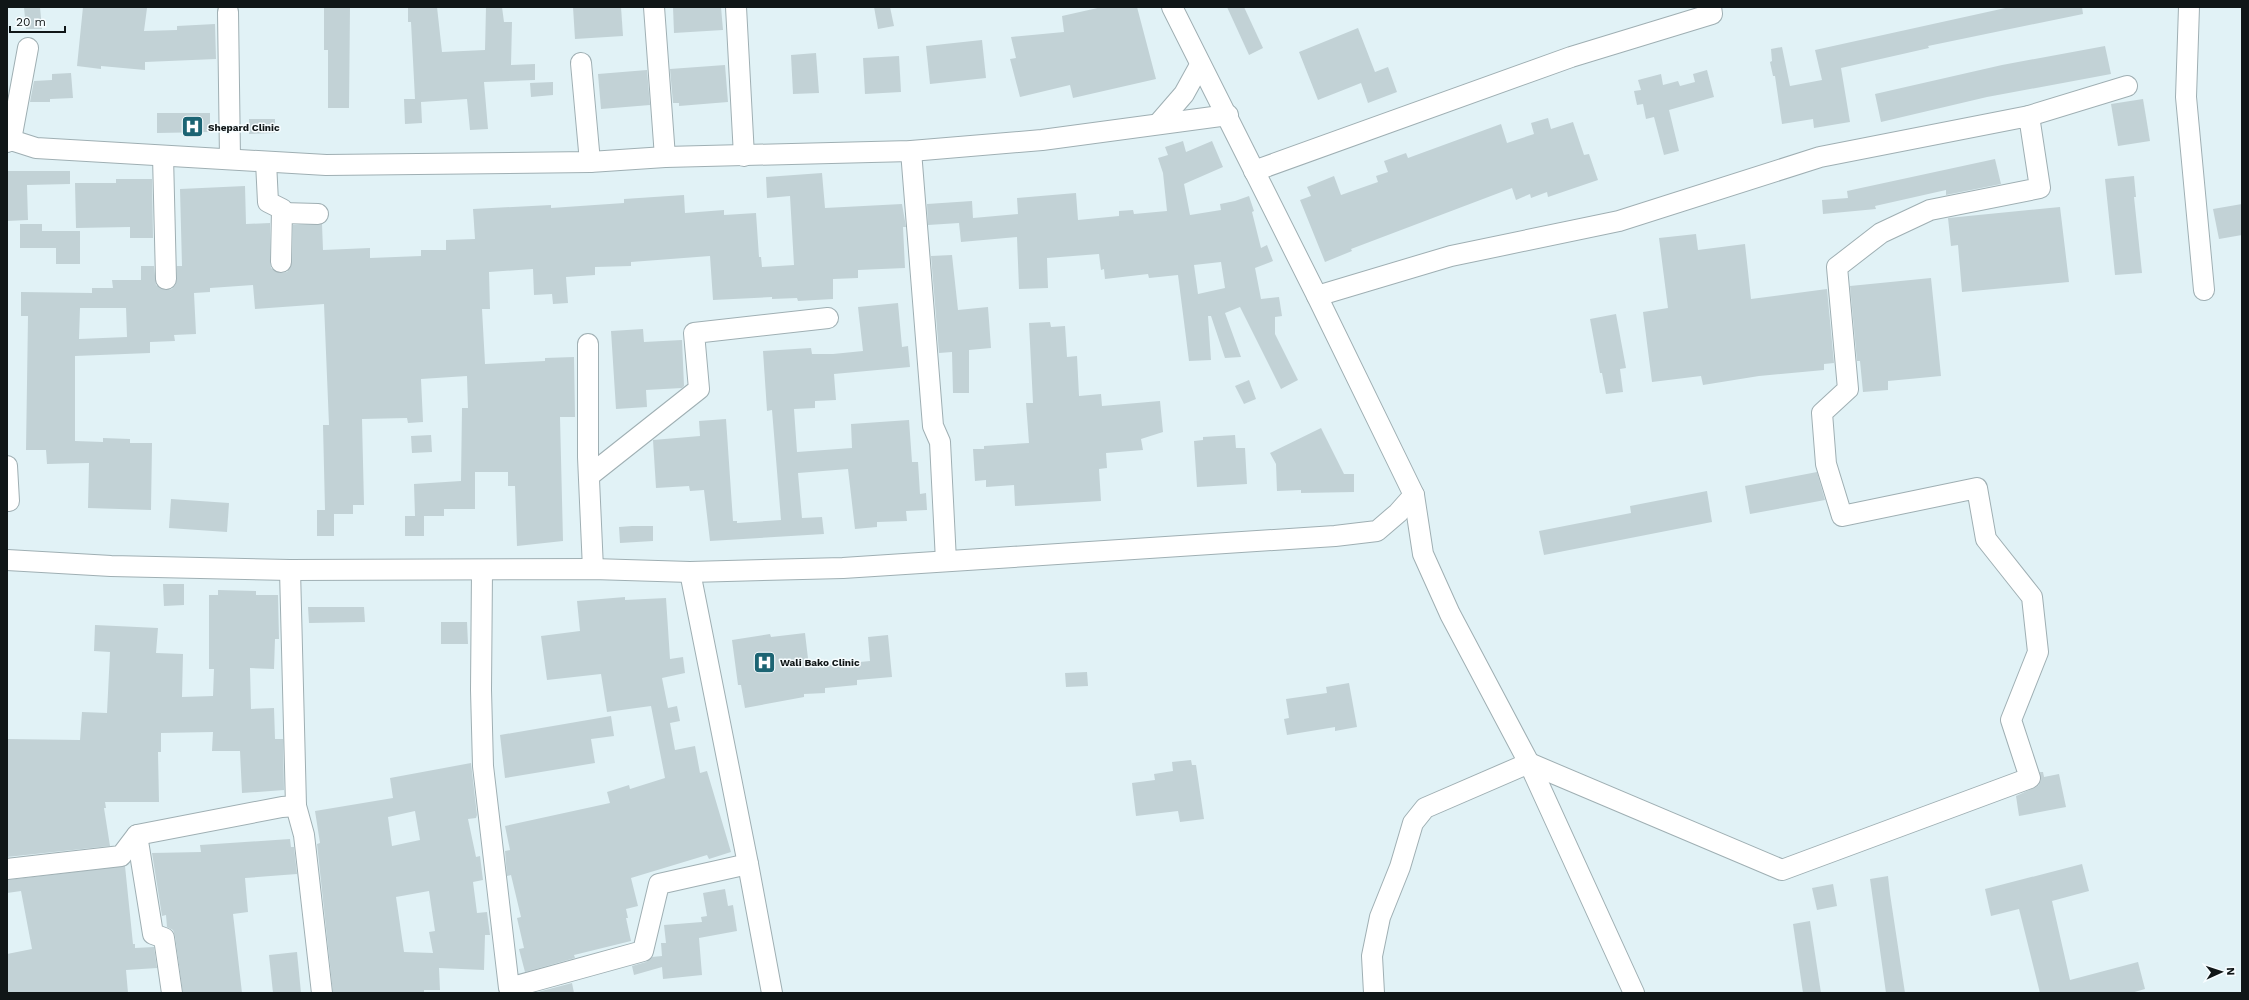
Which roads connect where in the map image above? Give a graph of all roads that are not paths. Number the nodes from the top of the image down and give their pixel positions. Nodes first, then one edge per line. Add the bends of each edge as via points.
1 (654, 7) edge
2 (736, 7) edge
3 (1172, 7) edge
4 (1711, 7) edge
5 (2189, 7) edge
6 (228, 12) dead end
7 (28, 48) dead end
8 (581, 63) dead end
9 (1200, 65) junction
10 (2127, 86) dead end
11 (1228, 115) junction
12 (2029, 116) junction
13 (1158, 124) junction
14 (9, 141) edge
15 (911, 151) junction
16 (163, 156) junction
17 (744, 156) junction
18 (665, 157) junction
19 (230, 159) junction
20 (266, 162) junction
21 (590, 162) junction
22 (1254, 171) junction
23 (282, 214) junction
24 (318, 214) dead end
25 (281, 262) dead end
26 (166, 279) dead end
27 (2204, 290) dead end
28 (1317, 296) junction
29 (828, 318) dead end
30 (588, 344) dead end
31 (7, 466) edge
32 (589, 476) junction
33 (1414, 495) junction
34 (7, 501) edge
35 (7, 560) edge
36 (946, 561) junction
37 (593, 569) junction
38 (290, 570) junction
39 (482, 570) junction
40 (690, 572) junction
41 (1529, 763) junction
42 (296, 806) junction
43 (137, 835) junction
44 (748, 864) junction
45 (7, 869) edge
46 (172, 993) edge
47 (322, 993) edge
48 (772, 993) edge
49 (1374, 993) edge
50 (1634, 993) edge

1 - 18 street
2 - 17 street
3 - 9 street
4 - 22 street via 1712,14 1571,57
5 - 27 street via 2186,97
6 - 19 street
7 - 14 street
8 - 21 street
9 - 11 street
9 - 13 street via 1184,94
10 - 12 street
11 - 13 street
11 - 22 street
12 - 28 street via 1820,157 1619,220 1451,256
12 - 41 street via 2040,188 1930,210 1881,233 1837,267 1848,389 1822,413 1826,464 1842,516 1977,488 1986,538 2032,597 2038,652 2011,720 2030,778 1782,870
13 - 15 street via 1042,140
14 - 16 street via 36,148
15 - 17 street
15 - 36 street via 933,426 940,442
16 - 19 street
16 - 26 street
17 - 18 street
18 - 21 street
19 - 20 street
20 - 21 street via 326,165
20 - 23 street via 268,202 282,209
22 - 28 street
23 - 24 street
23 - 25 street
28 - 33 street
29 - 32 street via 694,333 699,390
30 - 32 street
31 - 34 street
32 - 37 street
33 - 36 street via 1377,531 1311,538
33 - 41 street via 1423,554 1450,614
35 - 38 street via 111,566
36 - 40 street via 843,568
37 - 39 street
37 - 40 street
38 - 39 street
38 - 42 street
39 - 44 street via 483,766 509,988 643,951 659,884
40 - 44 street
41 - 49 street via 1426,808 1413,823 1400,867 1380,917 1372,956
41 - 50 street
42 - 43 street
42 - 47 street via 304,835
43 - 45 street via 121,856
43 - 46 street via 153,934 164,938
44 - 48 street

